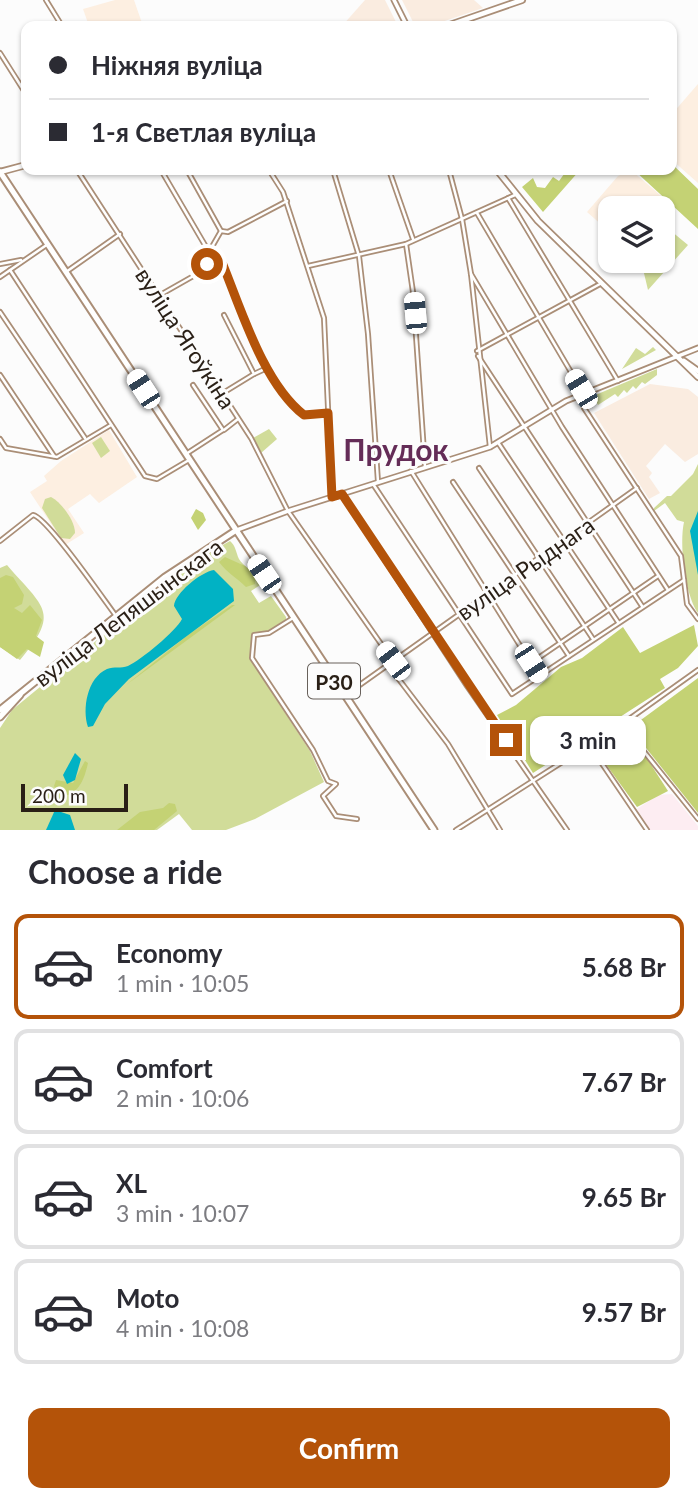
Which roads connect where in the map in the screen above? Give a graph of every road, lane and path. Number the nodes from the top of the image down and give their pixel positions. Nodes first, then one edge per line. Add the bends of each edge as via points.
1 (46, 0) edge
2 (394, 0) edge
3 (522, 0) edge
4 (59, 21) edge
5 (404, 21) edge
6 (461, 21) edge
7 (0, 53) edge
8 (21, 86) edge
9 (21, 166) edge
10 (0, 172) edge
11 (80, 175) edge
12 (164, 175) edge
13 (190, 175) edge
14 (272, 175) edge
15 (335, 175) edge
16 (391, 175) edge
17 (450, 175) edge
18 (501, 175) edge
19 (515, 195) junction
20 (508, 198) junction
21 (287, 201) junction
22 (477, 213) junction
23 (462, 219) junction
24 (221, 231) junction
25 (120, 234) junction
26 (413, 239) junction
27 (48, 244) junction
28 (406, 244) junction
29 (209, 252) junction
30 (359, 256) junction
31 (23, 259) junction
32 (209, 259) junction
33 (0, 262) edge
34 (308, 266) junction
35 (10, 270) junction
36 (66, 272) junction
37 (471, 274) junction
38 (0, 277) edge
39 (601, 283) junction
40 (160, 295) junction
41 (570, 302) junction
42 (0, 312) edge
43 (224, 314) dead end
44 (538, 317) junction
45 (507, 335) junction
46 (698, 348) edge
47 (478, 354) junction
48 (677, 356) junction
49 (268, 367) junction
50 (254, 374) junction
51 (698, 374) edge
52 (0, 375) edge
53 (618, 381) junction
54 (193, 385) dead end
55 (223, 393) junction
56 (582, 394) junction
57 (553, 409) junction
58 (328, 413) junction
59 (237, 419) junction
60 (112, 424) junction
61 (526, 427) junction
62 (223, 430) junction
63 (85, 438) junction
64 (0, 439) edge
65 (499, 444) junction
66 (490, 447) junction
67 (57, 457) junction
68 (188, 457) junction
69 (425, 467) junction
70 (479, 468) dead end
71 (411, 471) junction
72 (453, 482) dead end
73 (375, 483) junction
74 (637, 488) junction
75 (342, 494) junction
76 (332, 497) junction
77 (612, 506) junction
78 (288, 511) junction
79 (588, 523) junction
80 (235, 531) junction
81 (562, 540) junction
82 (0, 541) edge
83 (539, 556) junction
84 (513, 575) junction
85 (659, 576) junction
86 (684, 580) junction
87 (668, 590) junction
88 (634, 593) junction
89 (487, 594) junction
90 (642, 606) junction
91 (610, 609) junction
92 (460, 613) junction
93 (116, 616) junction
94 (293, 618) junction
95 (698, 619) edge
96 (618, 622) junction
97 (585, 626) junction
98 (433, 632) junction
99 (593, 639) junction
100 (560, 643) junction
101 (569, 656) junction
102 (393, 661) junction
103 (531, 663) junction
104 (388, 665) junction
105 (698, 670) edge
106 (539, 676) junction
107 (22, 693) junction
108 (344, 696) junction
109 (0, 710) edge
110 (0, 717) edge
111 (622, 724) junction
112 (589, 743) junction
113 (532, 779) junction
114 (487, 810) junction
115 (358, 819) dead end
116 (698, 819) edge
117 (434, 830) edge
118 (456, 830) edge
119 (500, 830) edge
120 (567, 830) edge
121 (647, 830) edge

1 - 4 street
2 - 5 street
3 - 6 main road
7 - 8 street
9 - 10 main road
10 - 27 main road, Р30
11 - 25 street, вуліца Ягоўкіна
12 - 29 street
13 - 24 street
14 - 21 street
15 - 30 street
16 - 26 street
17 - 23 street
18 - 19 main road
19 - 20 street
19 - 39 main road
20 - 22 street
20 - 41 street
21 - 24 street via 228,232
21 - 34 street
22 - 23 street
22 - 44 street
23 - 26 street
23 - 37 street
24 - 29 street
25 - 36 street
25 - 40 street, вуліца Ягоўкіна
26 - 28 street
27 - 31 street
27 - 36 main road, Р30
28 - 30 street
28 - 69 street
29 - 32 street
30 - 34 street
30 - 73 street
31 - 33 street
31 - 35 street
32 - 40 street via 204,270
32 - 49 street via 223,265
34 - 58 street via 324,318
35 - 38 street
35 - 60 street
36 - 68 main road, Р30
37 - 45 street
37 - 47 street
39 - 41 street
39 - 48 main road
40 - 55 street, вуліца Ягоўкіна
41 - 44 street
41 - 53 street
42 - 63 street
43 - 50 street
44 - 45 street
44 - 56 street
45 - 47 street
45 - 57 street
46 - 48 street
47 - 61 street
47 - 66 street
48 - 51 main road
48 - 53 street
49 - 50 street
49 - 58 street via 291,405 304,415
50 - 55 street
52 - 67 street
53 - 56 street
54 - 62 street
55 - 59 street, вуліца Ягоўкіна
56 - 57 street
56 - 74 street via 584,408
57 - 61 street
57 - 77 street
58 - 76 street
59 - 62 street
59 - 78 street, вуліца Ягоўкіна
60 - 63 street
60 - 68 street via 150,480
61 - 65 street
61 - 79 street
62 - 68 street
63 - 67 street
64 - 67 street via 6,448
65 - 66 street
65 - 81 street
66 - 69 street
68 - 80 main road, Р30
69 - 71 street
70 - 83 street
71 - 73 street
71 - 89 street
72 - 84 street
73 - 75 street
73 - 92 street
74 - 77 street, вуліца Рыднага
74 - 86 street via 681,556
75 - 76 street
75 - 98 street
76 - 78 street
77 - 79 street, вуліца Рыднага
77 - 85 street
78 - 80 street
78 - 102 street, вуліца Ягоўкіна
79 - 81 street, вуліца Рыднага
79 - 88 street
80 - 93 main road, вуліца Лепяшынскага
80 - 94 main road, Р30
81 - 83 street, вуліца Рыднага
81 - 91 street
82 - 93 street via 33,515 41,517
83 - 84 street, вуліца Рыднага
83 - 97 street
84 - 89 street, вуліца Рыднага
84 - 100 street
85 - 87 street
85 - 88 street
86 - 87 street
86 - 95 street via 687,604
87 - 90 street
88 - 90 street
88 - 91 street
89 - 92 street, вуліца Рыднага
89 - 103 street
90 - 96 street
91 - 96 street
91 - 97 street
92 - 98 street, вуліца Рыднага
92 - 106 street via 512,694
93 - 107 main road, вуліца Лепяшынскага
94 - 108 main road, Р30
94 - 115 street via 269,633 254,635 252,658 313,750 328,781 336,784 323,796 336,816
96 - 99 street
97 - 99 street
97 - 100 street
98 - 102 street, вуліца Рыднага
98 - 113 street
99 - 101 street
100 - 101 street
100 - 103 street
101 - 106 street
102 - 104 street, вуліца Рыднага
103 - 106 street
104 - 108 street, вуліца Рыднага
104 - 114 street via 447,744
105 - 111 street
107 - 109 main road, вуліца Лепяшынскага
107 - 110 main road, вуліца Лепяшынскага
108 - 117 main road, Р30
111 - 112 street
111 - 116 street
112 - 113 street
112 - 121 street
113 - 114 street
113 - 120 street
114 - 118 street
114 - 119 street

